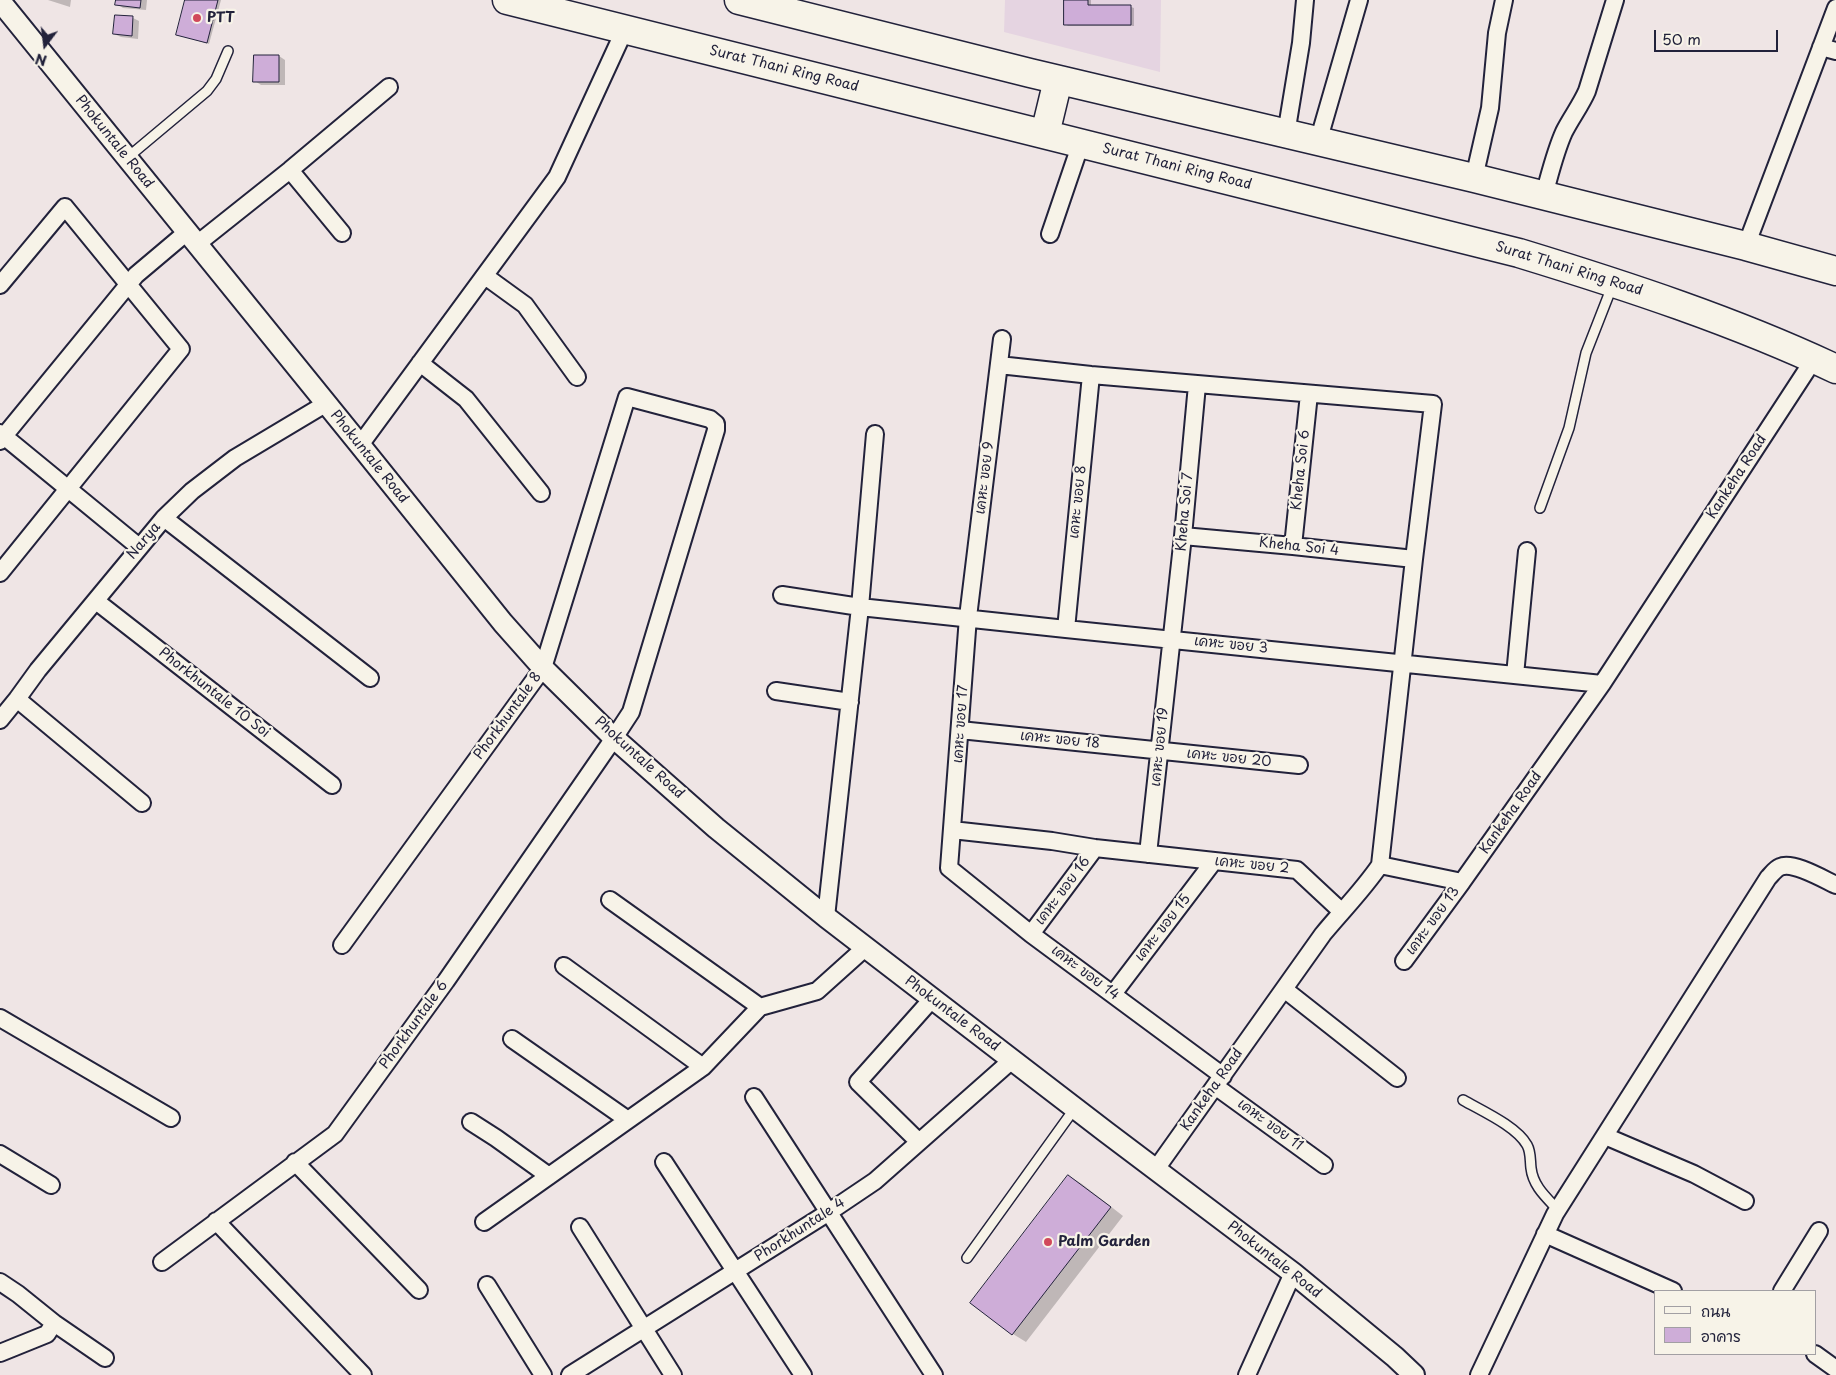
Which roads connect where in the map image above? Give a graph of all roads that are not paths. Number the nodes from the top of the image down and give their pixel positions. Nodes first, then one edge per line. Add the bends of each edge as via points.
1 (507, 0) edge
2 (739, 0) edge
3 (1305, 0) edge
4 (1359, 0) edge
5 (1504, 0) edge
6 (1615, 0) edge
7 (0, 2) edge
8 (1836, 8) edge
9 (625, 29) junction
10 (1829, 49) edge
11 (228, 51) dead end
12 (1058, 80) junction
13 (389, 86) dead end
14 (1045, 134) junction
15 (1286, 134) junction
16 (1318, 142) junction
17 (1080, 143) junction
18 (127, 158) junction
19 (290, 170) junction
20 (1474, 178) junction
21 (1544, 195) junction
22 (342, 233) dead end
23 (1050, 234) dead end
24 (192, 238) junction
25 (1746, 246) junction
26 (1836, 271) edge
27 (485, 276) junction
28 (1614, 282) junction
29 (129, 284) junction
30 (0, 285) edge
31 (1002, 339) dead end
32 (420, 363) junction
33 (1825, 364) edge
34 (999, 365) junction
35 (1091, 375) junction
36 (577, 377) dead end
37 (1197, 385) junction
38 (1309, 394) junction
39 (628, 397) joint
40 (326, 403) junction
41 (875, 434) dead end
42 (1, 437) edge
43 (360, 445) junction
44 (69, 489) junction
45 (541, 493) dead end
46 (1540, 508) dead end
47 (164, 518) junction
48 (1183, 536) junction
49 (1293, 546) junction
50 (138, 547) junction
51 (1527, 551) dead end
52 (1414, 560) junction
53 (0, 574) edge
54 (782, 596) dead end
55 (96, 601) junction
56 (860, 607) junction
57 (968, 618) junction
58 (1066, 629) junction
59 (1172, 639) junction
60 (1403, 663) junction
61 (543, 668) junction
62 (1515, 675) junction
63 (370, 678) dead end
64 (1602, 684) junction
65 (776, 691) dead end
66 (18, 700) junction
67 (850, 702) junction
68 (0, 720) edge
69 (960, 730) junction
70 (614, 738) junction
71 (1159, 750) junction
72 (1299, 765) dead end
73 (332, 785) dead end
74 (142, 803) dead end
75 (952, 830) junction
76 (1095, 848) junction
77 (1148, 854) junction
78 (1214, 861) junction
79 (1380, 865) junction
80 (949, 868) joint
81 (1462, 882) junction
82 (1836, 885) edge
83 (610, 900) dead end
84 (1341, 911) junction
85 (826, 917) junction
86 (1031, 934) junction
87 (342, 945) dead end
88 (866, 947) junction
89 (1404, 961) dead end
90 (564, 966) dead end
91 (1284, 989) junction
92 (1113, 994) junction
93 (932, 999) junction
94 (760, 1007) junction
95 (0, 1018) edge
96 (512, 1039) dead end
97 (1012, 1060) junction
98 (703, 1067) junction
99 (1397, 1078) dead end
100 (1219, 1081) junction
101 (754, 1097) dead end
102 (1463, 1100) dead end
103 (1075, 1108) junction
104 (171, 1118) dead end
105 (628, 1120) junction
106 (470, 1122) dead end
107 (1605, 1136) junction
108 (919, 1142) junction
109 (0, 1154) edge
110 (296, 1162) junction
111 (664, 1162) dead end
112 (1324, 1165) dead end
113 (1156, 1169) junction
114 (549, 1176) junction
115 (51, 1185) dead end
116 (1745, 1200) dead end
117 (1558, 1210) junction
118 (829, 1212) junction
119 (216, 1221) junction
120 (484, 1222) dead end
121 (580, 1227) dead end
122 (1819, 1231) dead end
123 (1546, 1234) junction
124 (967, 1258) dead end
125 (162, 1262) dead end
126 (736, 1271) junction
127 (1293, 1273) junction
128 (0, 1282) edge
129 (487, 1285) dead end
130 (419, 1290) dead end
131 (1671, 1290) edge
132 (1783, 1290) edge
133 (51, 1329) junction
134 (643, 1329) junction
135 (0, 1353) edge
136 (1816, 1355) edge
137 (105, 1358) dead end
138 (1836, 1369) edge
139 (363, 1375) edge
140 (543, 1375) edge
141 (570, 1375) edge
142 (673, 1375) edge
143 (802, 1375) edge
144 (934, 1375) edge
145 (1247, 1375) edge
146 (1414, 1375) edge
147 (1479, 1375) edge

1 - 9 highway, Surat Thani Ring Road
2 - 12 highway
3 - 15 street
4 - 16 street
5 - 20 street via 1497,33 1490,108
6 - 21 street via 1587,91 1565,129
7 - 18 street, Phokuntale Road
8 - 10 street
9 - 14 highway, Surat Thani Ring Road
9 - 27 street via 557,177
10 - 25 street
11 - 18 lane via 207,91
12 - 14 highway
12 - 15 highway
13 - 19 street
14 - 17 highway, Surat Thani Ring Road
15 - 16 highway
16 - 20 highway
17 - 23 street
17 - 28 highway, Surat Thani Ring Road via 1519,253
18 - 24 street, Phokuntale Road
19 - 22 street
19 - 24 street
20 - 21 highway
21 - 25 highway
24 - 29 street via 136,275
24 - 40 street, Phokuntale Road
25 - 26 highway
27 - 32 street
27 - 36 street via 525,305
28 - 33 highway, Surat Thani Ring Road via 1709,315
28 - 46 lane via 1586,353 1569,428
29 - 30 street via 65,207
29 - 42 street
29 - 44 street via 181,349
31 - 34 street, เคหะ ขอย 9
32 - 43 street
32 - 45 street via 466,398
33 - 64 street, Kankeha Road
34 - 35 street
34 - 57 street, เคหะ ขอย 9
35 - 37 street
35 - 58 street, เคหะ ขอย 8
37 - 38 street
37 - 48 street, Kheha Soi 7
38 - 49 street, Kheha Soi 6
38 - 52 street via 1433,404
39 - 61 street, Phorkhuntale 8
39 - 70 street, Phorkhuntale 6 via 710,419 716,424 716,430 631,712
40 - 43 street, Phokuntale Road
40 - 47 street, Narya via 235,458 192,491
41 - 56 street
42 - 44 street
43 - 61 street, Phokuntale Road
44 - 50 street
44 - 53 street
47 - 50 street, Narya
47 - 63 street
48 - 49 street, Kheha Soi 4
48 - 59 street, Kheha Soi 7
49 - 52 street, Kheha Soi 4
50 - 55 street, Narya
51 - 62 street
52 - 60 street
54 - 56 street, เคหะ ขอย 3
55 - 66 street, Narya via 38,670
55 - 73 street, Phorkhuntale 10 Soi
56 - 57 street, เคหะ ขอย 3
56 - 67 street
57 - 58 street, เคหะ ขอย 3
57 - 69 street, เคหะ ขอย 17
58 - 59 street, เคหะ ขอย 3
59 - 60 street, เคหะ ขอย 3
59 - 71 street, เคหะ ขอย 19
60 - 62 street, เคหะ ขอย 3
60 - 79 street
61 - 70 street, Phokuntale Road
61 - 87 street, Phorkhuntale 8
62 - 64 street, เคหะ ขอย 3
64 - 81 street, Kankeha Road
65 - 67 street
66 - 68 street, Narya
66 - 74 street
67 - 85 street
69 - 71 street, เคหะ ขอย 18
69 - 75 street, เคหะ ขอย 17
70 - 85 street, Phokuntale Road via 716,828
70 - 110 street, Phorkhuntale 6 via 335,1134
71 - 72 street, เคหะ ขอย 20
71 - 77 street, เคหะ ขอย 19
75 - 76 street
75 - 80 street, เคหะ ขอย 17
76 - 77 street
76 - 86 street, เคหะ ขอย 16
77 - 78 street, เคหะ ขอย 2
78 - 84 street, เคหะ ขอย 2 via 1297,870
78 - 92 street, เคหะ ขอย 15
79 - 81 street
79 - 84 street, Kankeha Road via 1365,887
80 - 86 street, เคหะ ขอย 14
81 - 89 street, เคหะ ขอย 13
82 - 107 street via 1802,869 1787,866 1781,866 1768,878
83 - 94 street
84 - 91 street, Kankeha Road
85 - 88 street, Phokuntale Road
86 - 92 street, เคหะ ขอย 14
88 - 93 street, Phokuntale Road
88 - 94 street via 817,991
90 - 98 street
91 - 99 street
91 - 100 street, Kankeha Road
92 - 100 street, เคหะ ขอย 14
93 - 97 street, Phokuntale Road
93 - 108 street via 858,1082
94 - 98 street
95 - 104 street
96 - 105 street
97 - 103 street, Phokuntale Road
97 - 108 street, Phorkhuntale 4
98 - 105 street
100 - 112 street, เคหะ ขอย 11
100 - 113 street, Kankeha Road
101 - 118 street
102 - 117 lane via 1512,1128 1527,1145 1539,1190
103 - 113 street, Phokuntale Road
103 - 124 lane
105 - 114 street
106 - 114 street
107 - 116 street
107 - 117 street
108 - 118 street, Phorkhuntale 4 via 875,1181
109 - 115 street
110 - 119 street, Phorkhuntale 6
110 - 130 street
111 - 126 street
113 - 127 street, Phokuntale Road
114 - 120 street
117 - 123 street
118 - 126 street, Phorkhuntale 4
118 - 144 street
119 - 125 street, Phorkhuntale 6
119 - 139 street
121 - 134 street
122 - 132 street
123 - 131 street
123 - 147 street
126 - 134 street, Phorkhuntale 4
126 - 143 street
127 - 145 street
127 - 146 street, Phokuntale Road
128 - 133 street via 18,1294
129 - 140 street
133 - 135 street
133 - 137 street
134 - 141 street, Phorkhuntale 4
134 - 142 street
136 - 138 street

